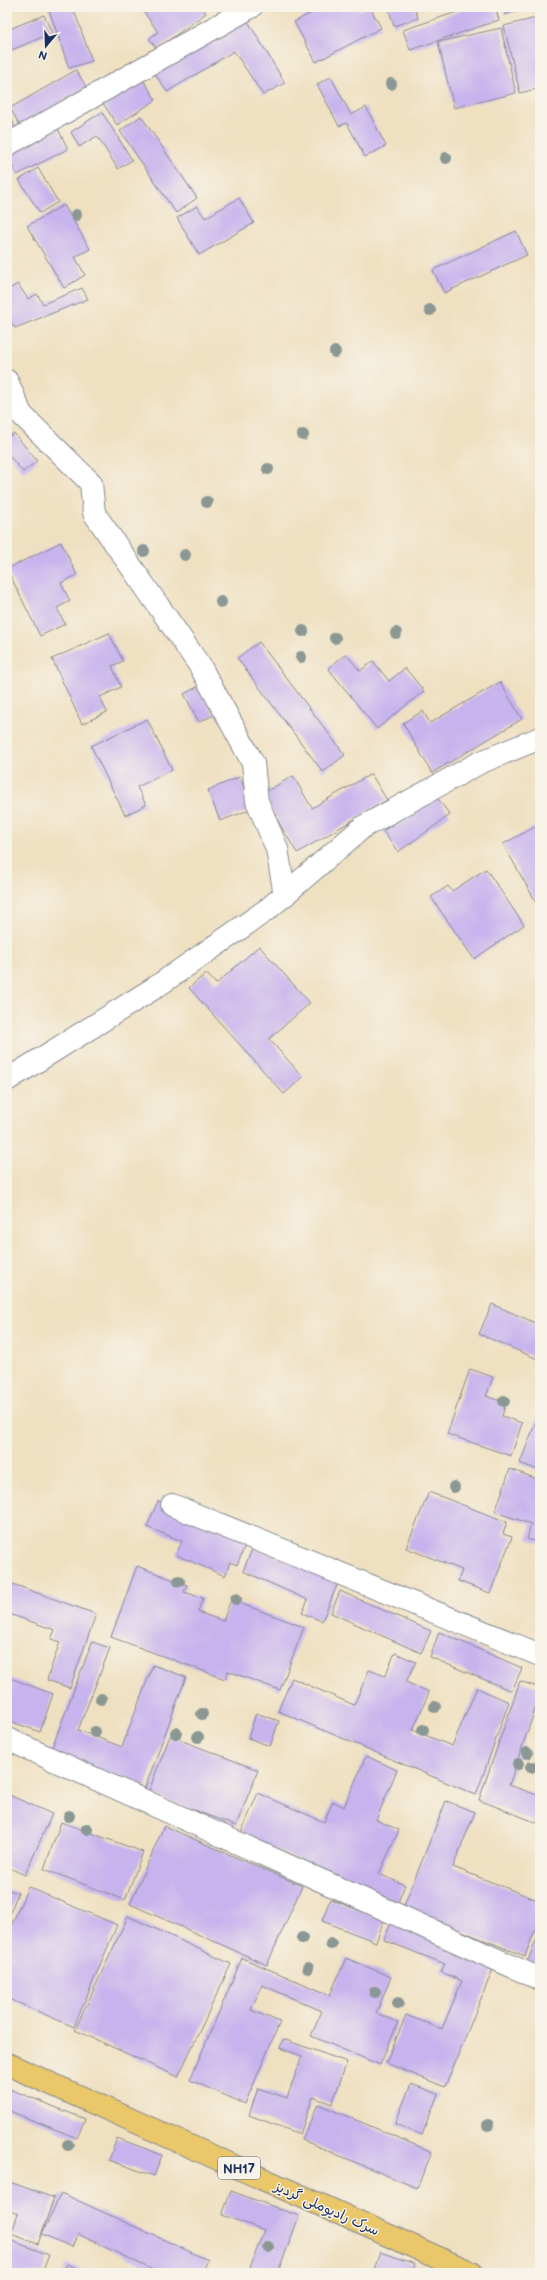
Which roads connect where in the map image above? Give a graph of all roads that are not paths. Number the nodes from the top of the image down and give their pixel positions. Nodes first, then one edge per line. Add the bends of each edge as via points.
1 (251, 7) edge
2 (7, 145) edge
3 (7, 380) edge
4 (540, 738) edge
5 (285, 895) junction
6 (7, 1080) edge
7 (172, 1505) dead end
8 (540, 1655) edge
9 (7, 1739) edge
10 (540, 1979) edge
11 (7, 2064) edge
12 (472, 2273) edge

1 - 2 street
3 - 5 street via 22,414 91,483 94,513 200,666 253,763 257,801 277,849
4 - 5 street via 480,763 363,827
5 - 6 street via 156,987
7 - 8 street
9 - 10 street
11 - 12 highway, سرک رادیوملی گردیز / NH17

